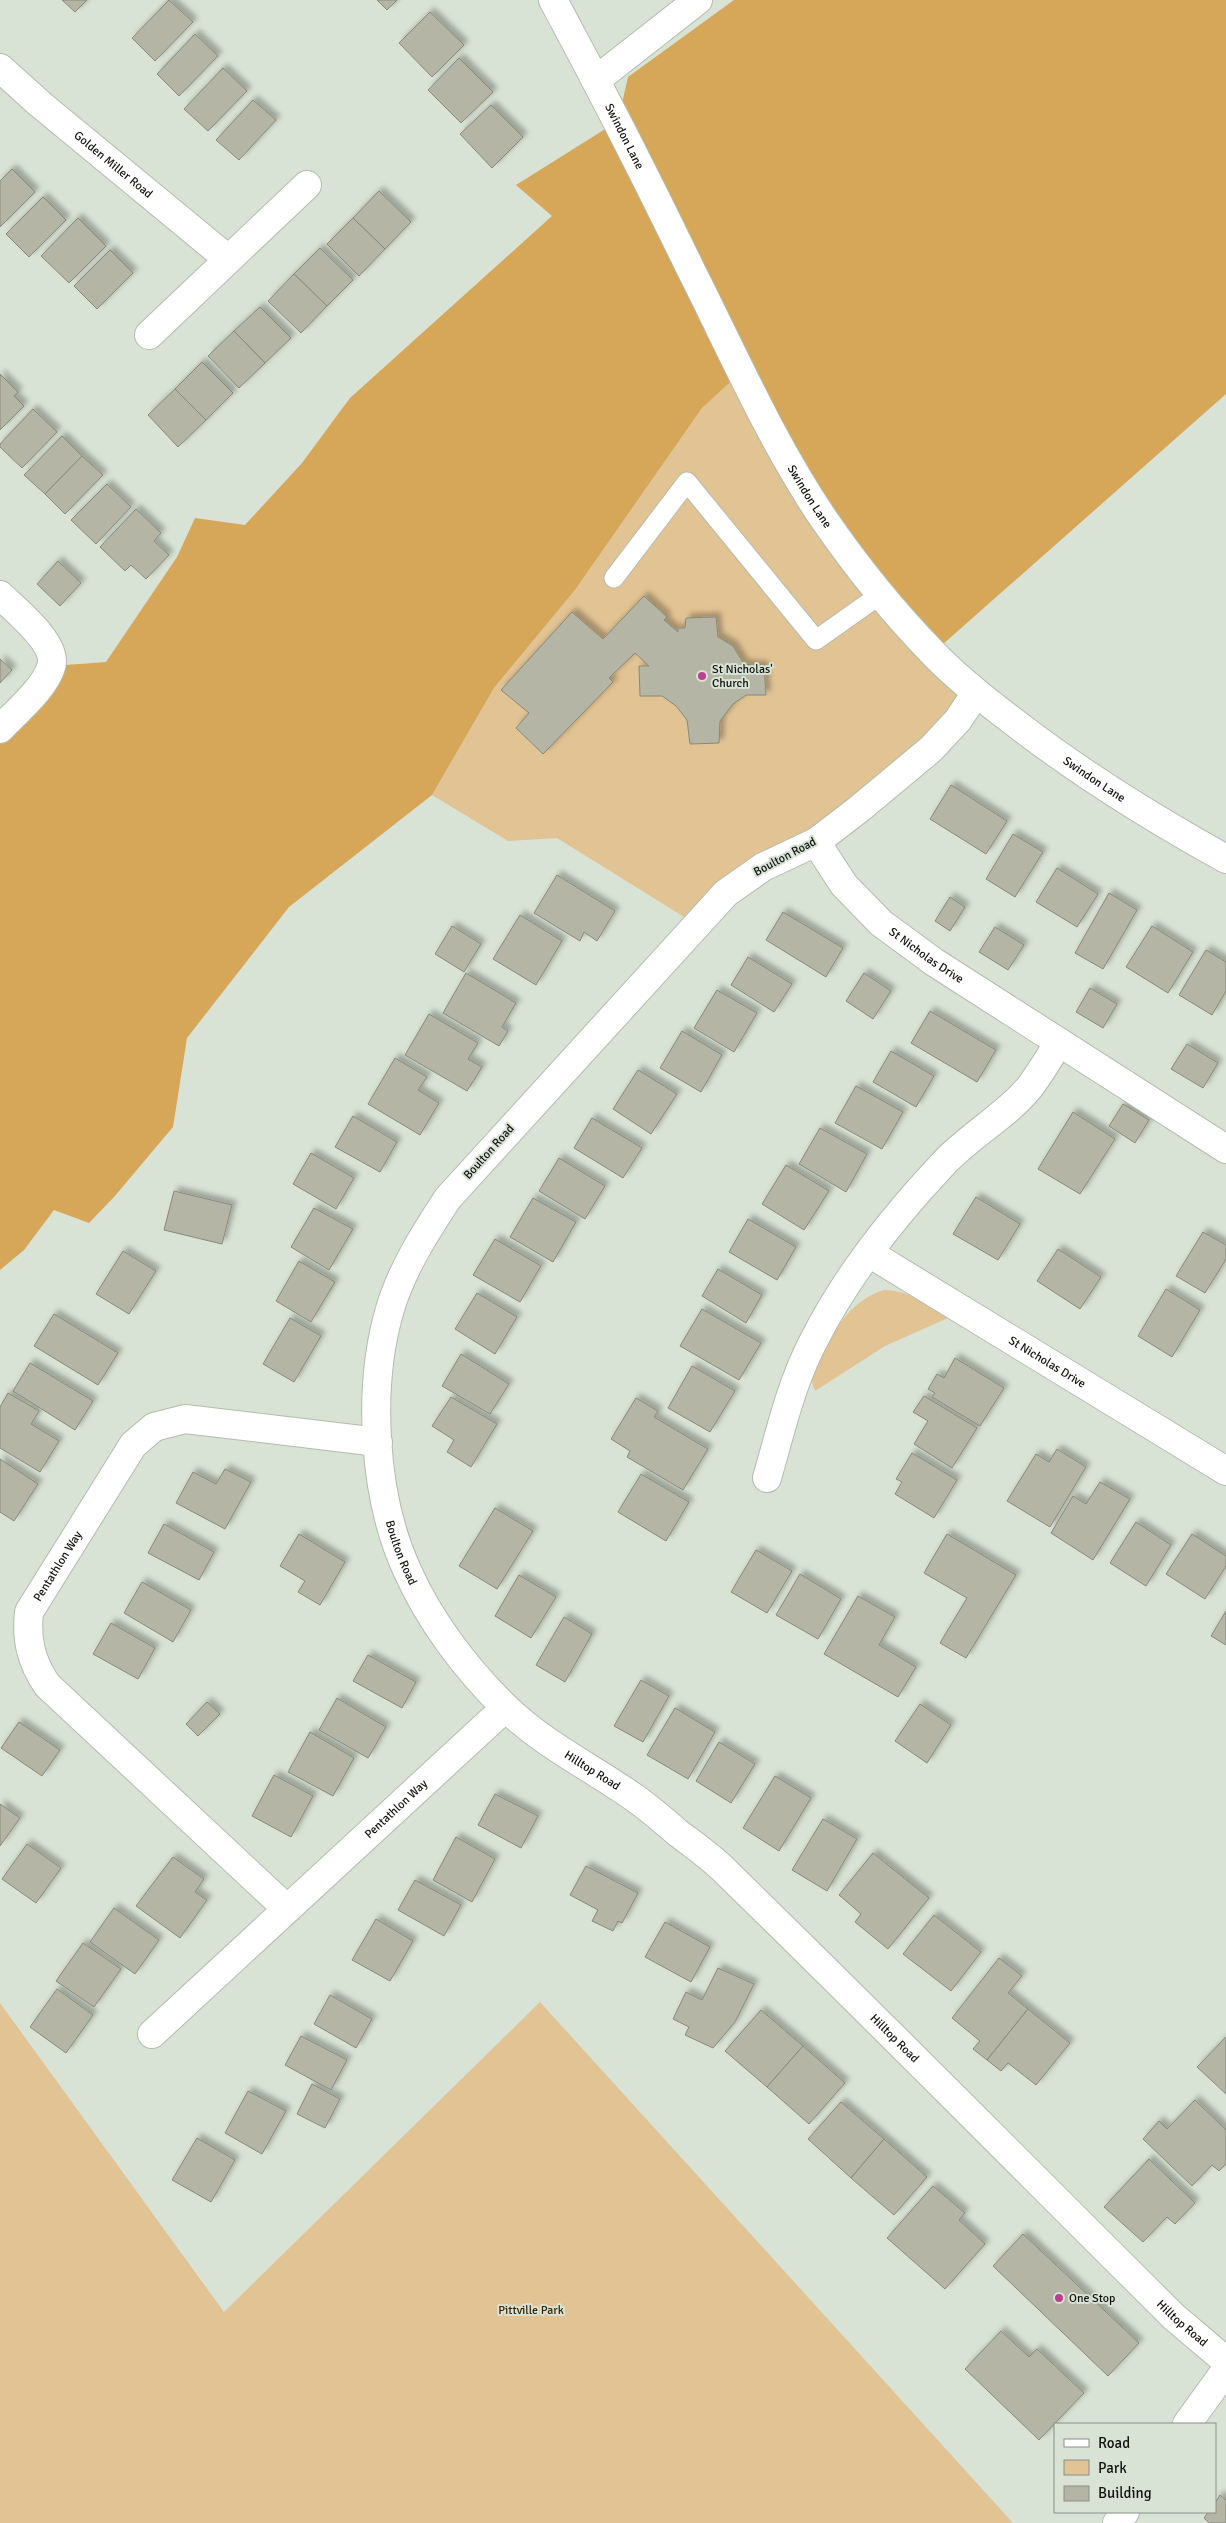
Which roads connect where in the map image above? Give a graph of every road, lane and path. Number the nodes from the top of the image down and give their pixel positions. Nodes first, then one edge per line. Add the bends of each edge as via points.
1 (553, 0) edge
2 (698, 0) edge
3 (0, 68) edge
4 (596, 80) junction
5 (307, 185) dead end
6 (228, 259) junction
7 (150, 335) dead end
8 (614, 578) dead end
9 (881, 594) junction
10 (0, 595) edge
11 (976, 693) junction
12 (0, 729) edge
13 (816, 842) junction
14 (1226, 859) edge
15 (1058, 1044) junction
16 (1226, 1149) edge
17 (869, 1253) junction
18 (378, 1442) junction
19 (1226, 1470) edge
20 (767, 1478) dead end
21 (505, 1708) junction
22 (544, 1741) joint
23 (286, 1908) junction
24 (152, 2034) dead end
25 (1226, 2361) edge
26 (1226, 2370) edge
27 (1188, 2423) edge

1 - 4 street, Swindon Lane
2 - 4 street
3 - 6 street, Golden Miller Road
4 - 9 street, Swindon Lane via 783,450 822,516
5 - 6 street
6 - 7 street
8 - 9 lane via 687,482 816,640
9 - 11 street, Swindon Lane via 933,653
10 - 12 street via 41,636 50,652 52,666 43,682
11 - 13 street, Boulton Road via 958,720 931,748
11 - 14 street, Swindon Lane via 1116,796
13 - 15 street, St Nicholas Drive via 844,885 881,923
13 - 18 street, Boulton Road via 763,867 726,893 448,1198 405,1270 390,1309 380,1362
15 - 16 street, St Nicholas Drive
15 - 17 street via 1028,1089 957,1150 915,1194
17 - 19 street, St Nicholas Drive
17 - 20 street via 812,1343 792,1393
18 - 21 street, Boulton Road via 392,1528 406,1569 450,1643
18 - 23 street, Pentathlon Way via 185,1419 154,1427 133,1445 29,1612 30,1652 36,1669 47,1684
21 - 22 street, Boulton Road
21 - 23 street, Pentathlon Way
22 - 25 street, Hilltop Road via 633,1796 725,1870 1174,2317
23 - 24 street, Pentathlon Way
26 - 27 street

